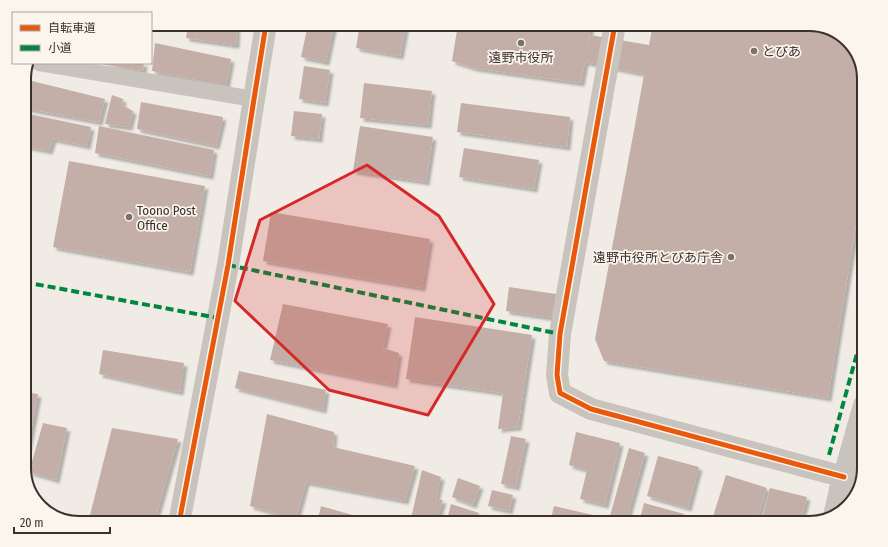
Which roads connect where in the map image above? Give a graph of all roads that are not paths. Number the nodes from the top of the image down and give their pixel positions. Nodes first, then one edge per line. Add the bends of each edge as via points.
1 (265, 31) edge
2 (614, 31) edge
3 (45, 64) edge
4 (254, 99) junction
5 (857, 438) edge
6 (847, 487) edge
7 (839, 505) edge
8 (180, 516) edge

1 - 4 street
2 - 6 street via 560,334 557,375 560,393 591,409
3 - 4 lane
4 - 8 street via 228,265
5 - 6 street
6 - 7 street

